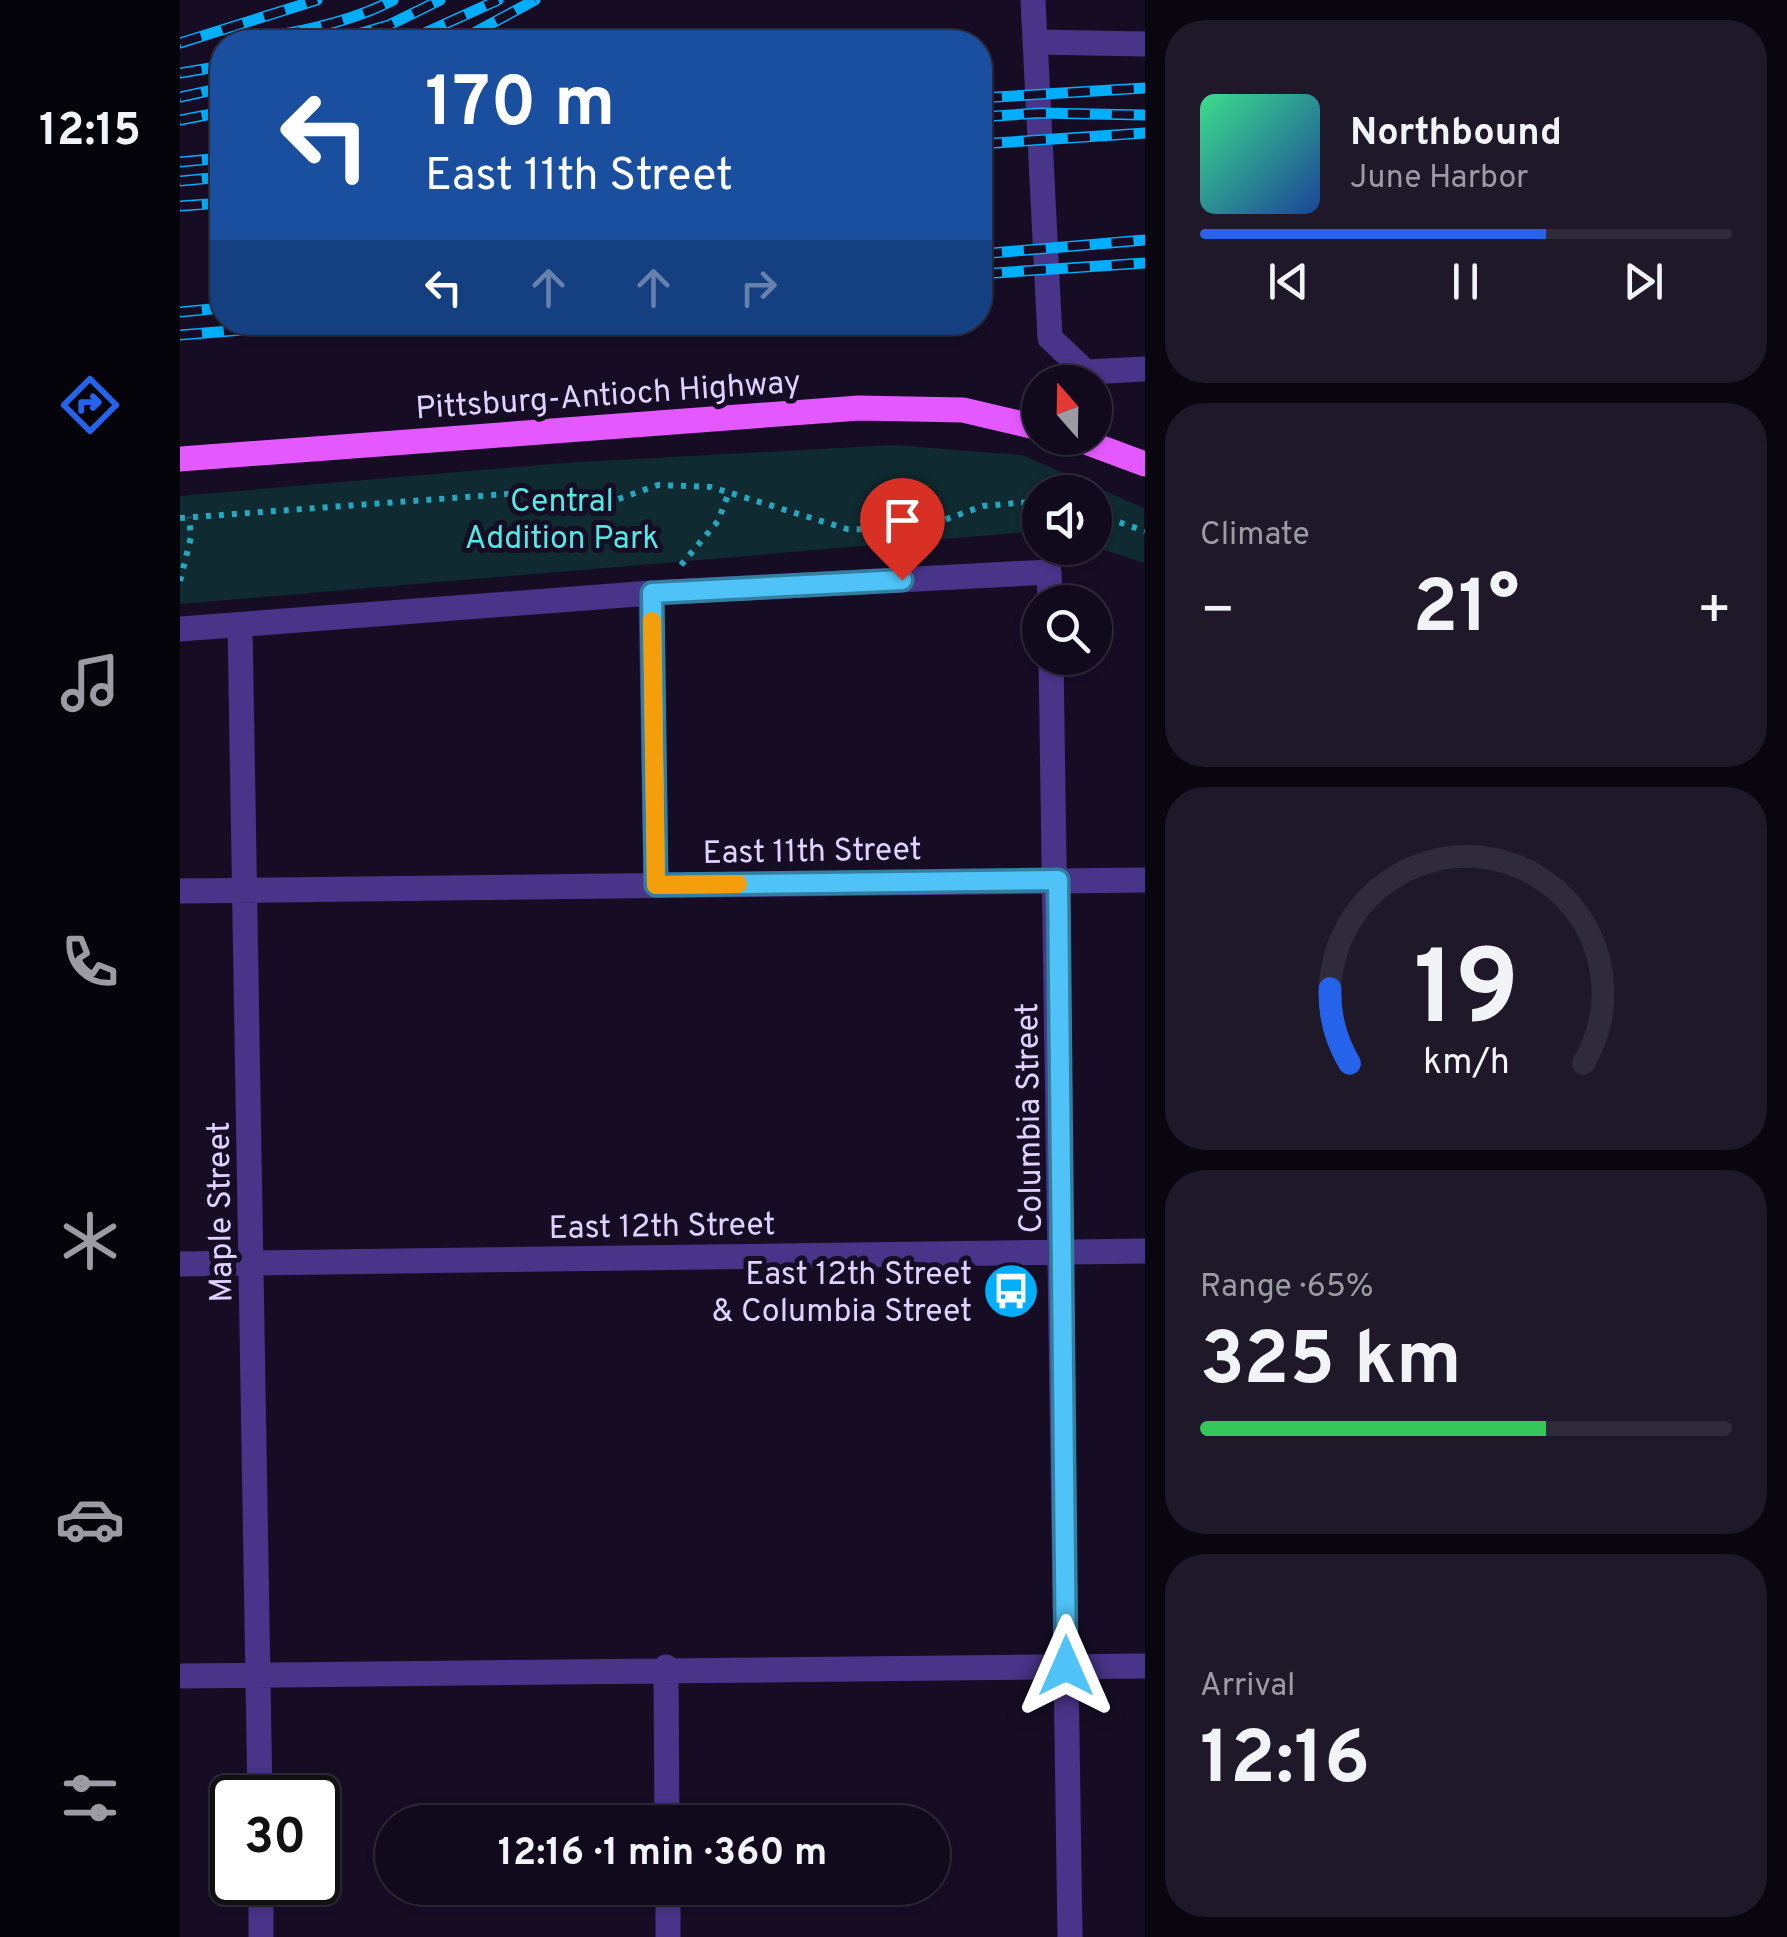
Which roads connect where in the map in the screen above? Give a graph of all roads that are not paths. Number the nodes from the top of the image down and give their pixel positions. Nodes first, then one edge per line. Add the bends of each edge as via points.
1 (1033, 0) edge
2 (1035, 42) junction
3 (1144, 44) edge
4 (1144, 369) edge
5 (1022, 424) edge
6 (1112, 452) edge
7 (180, 459) edge
8 (1144, 464) edge
9 (1049, 585) edge
10 (652, 593) junction
11 (240, 625) junction
12 (180, 629) edge
13 (1052, 675) edge
14 (1058, 880) junction
15 (1144, 880) edge
16 (656, 885) junction
17 (247, 890) junction
18 (180, 891) edge
19 (1144, 1251) edge
20 (1062, 1252) junction
21 (252, 1263) junction
22 (180, 1264) edge
23 (1066, 1666) junction
24 (1144, 1666) edge
25 (666, 1668) junction
26 (258, 1674) junction
27 (180, 1676) edge
28 (260, 1775) edge
29 (667, 1805) edge
30 (261, 1905) edge
31 (668, 1905) edge
32 (261, 1937) edge
33 (668, 1937) edge
34 (1070, 1937) edge

1 - 2 street
2 - 3 street
2 - 4 street via 1050,338 1086,372
5 - 7 main road, Pittsburg-Antioch Highway via 962,410 859,408
6 - 8 main road
9 - 10 street via 1049,572
10 - 11 street
10 - 16 street
11 - 12 street
11 - 17 street, Maple Street
13 - 14 street, Columbia Street
14 - 15 street, East 11th Street
14 - 16 street, East 11th Street
14 - 20 street, Columbia Street
16 - 17 street, East 11th Street
17 - 18 street, East 11th Street
17 - 21 street, Maple Street
19 - 20 street, East 12th Street
20 - 21 street, East 12th Street
20 - 23 street, Columbia Street
21 - 22 street, East 12th Street
21 - 26 street, Maple Street
23 - 24 street
23 - 25 street
23 - 34 street, Columbia Street
25 - 26 street
25 - 29 street
26 - 27 street
26 - 28 street, Maple Street
30 - 32 street
31 - 33 street

